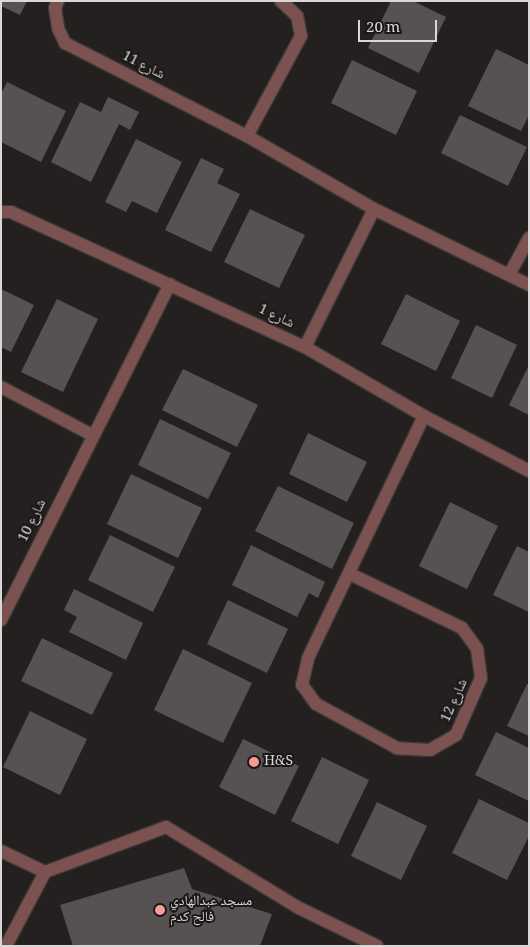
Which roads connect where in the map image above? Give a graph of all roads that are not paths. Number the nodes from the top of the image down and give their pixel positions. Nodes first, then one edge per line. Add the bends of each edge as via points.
1 (58, 1) edge
2 (281, 1) edge
3 (247, 136) junction
4 (374, 209) junction
5 (1, 212) edge
6 (529, 238) edge
7 (509, 274) junction
8 (170, 284) junction
9 (529, 285) edge
10 (304, 347) junction
11 (1, 387) edge
12 (424, 416) junction
13 (92, 435) junction
14 (529, 471) edge
15 (350, 574) junction
16 (1, 620) edge
17 (1, 851) edge
18 (45, 872) junction
19 (6, 946) edge
20 (376, 946) edge

1 - 3 street, شارع 11 via 55,8 57,21 65,43
2 - 3 street via 297,16 301,36
3 - 4 street, شارع 11
4 - 7 street, شارع 11
4 - 10 street
5 - 8 street, شارع 1 via 11,212
6 - 7 street
7 - 9 street, شارع 11
8 - 10 street, شارع 1
8 - 13 street, شارع 10
10 - 12 street, شارع 1
11 - 13 street
12 - 14 street, شارع 1
12 - 15 street, شارع 12
13 - 16 street, شارع 10
15 - 15 street, شارع 12 via 308,658 302,685 316,704 397,748 430,750 456,735 482,678 477,650 462,628
17 - 18 street
18 - 19 street
18 - 20 street via 166,827 297,907

